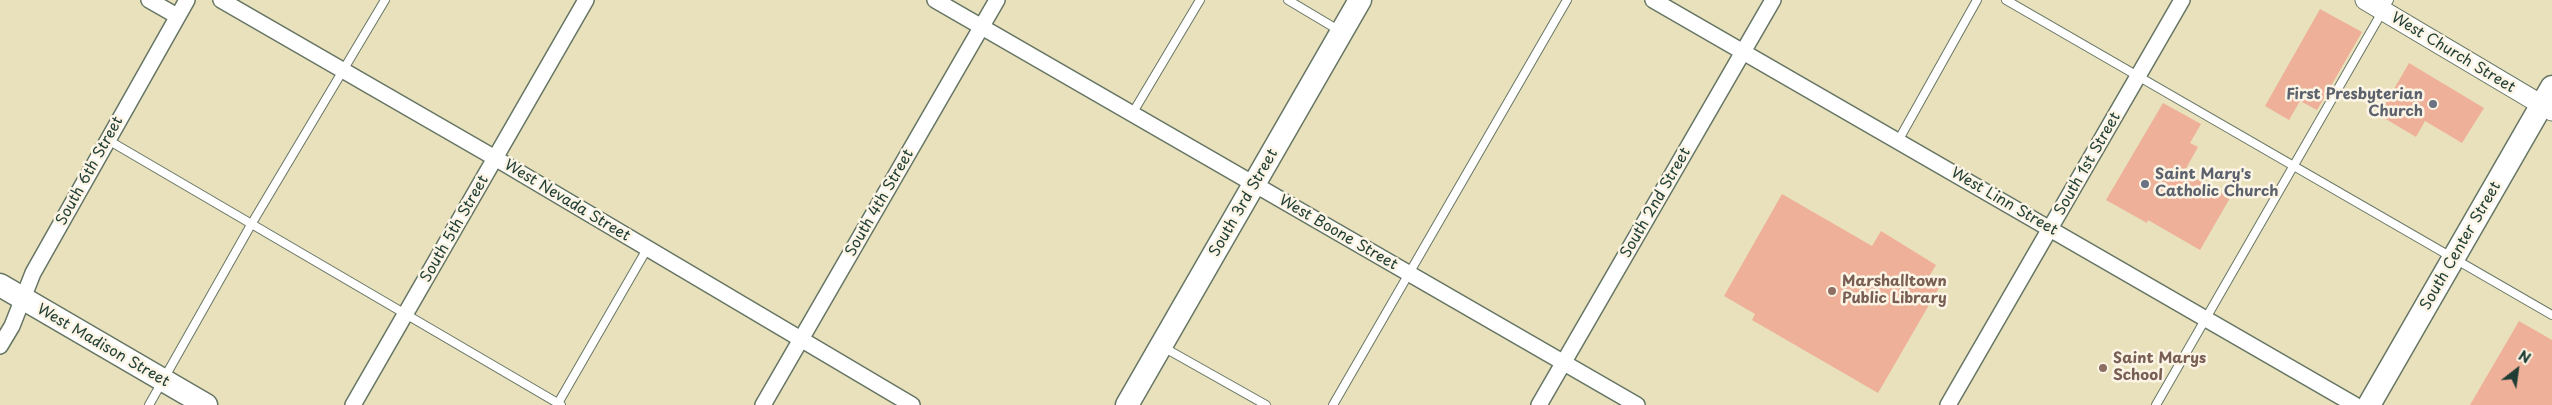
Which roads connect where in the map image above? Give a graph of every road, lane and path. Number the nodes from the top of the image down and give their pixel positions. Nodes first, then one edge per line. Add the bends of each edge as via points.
1 (149, 0) edge
2 (186, 0) edge
3 (222, 0) edge
4 (386, 0) edge
5 (586, 0) edge
6 (935, 0) edge
7 (997, 0) edge
8 (1200, 0) edge
9 (1288, 0) edge
10 (1360, 0) edge
11 (1567, 0) edge
12 (1653, 0) edge
13 (1773, 0) edge
14 (1977, 0) edge
15 (2006, 0) edge
16 (2182, 0) edge
17 (2365, 0) edge
18 (2386, 6) edge
19 (177, 16) junction
20 (981, 27) junction
21 (1342, 32) junction
22 (1743, 52) junction
23 (345, 71) junction
24 (2139, 75) junction
25 (2549, 101) edge
26 (1132, 115) junction
27 (108, 140) junction
28 (1898, 140) junction
29 (495, 158) junction
30 (2294, 165) junction
31 (1254, 185) junction
32 (252, 223) junction
33 (2050, 228) junction
34 (648, 249) junction
35 (2454, 257) junction
36 (1409, 274) junction
37 (0, 285) edge
38 (22, 299) junction
39 (406, 313) junction
40 (2552, 315) edge
41 (2205, 318) junction
42 (801, 340) junction
43 (0, 346) edge
44 (1161, 346) junction
45 (1563, 363) junction
46 (163, 380) junction
47 (559, 404) edge
48 (149, 405) edge
49 (206, 405) edge
50 (353, 405) edge
51 (763, 405) edge
52 (912, 405) edge
53 (1127, 405) edge
54 (1266, 405) edge
55 (1333, 405) edge
56 (1539, 405) edge
57 (1638, 405) edge
58 (1948, 405) edge
59 (2156, 405) edge
60 (2355, 405) edge
61 (2369, 405) edge

1 - 19 street
2 - 19 street, South 6th Street
3 - 23 street, West Nevada Street
4 - 23 lane
5 - 29 street, South 5th Street
6 - 20 street, West Boone Street
7 - 20 street, South 4th Street
8 - 26 lane
9 - 21 lane
10 - 21 main road, South 3rd Street
11 - 36 lane
12 - 22 street, West Linn Street
13 - 22 street, South 2nd Street
14 - 28 lane
15 - 24 lane
16 - 24 street, South 1st Street
17 - 18 street, West Church Street
18 - 25 street, West Church Street
18 - 30 lane
19 - 27 street, South 6th Street
20 - 26 street, West Boone Street
20 - 42 street, South 4th Street
21 - 31 main road, South 3rd Street
22 - 28 street, West Linn Street
22 - 45 street, South 2nd Street
23 - 29 street, West Nevada Street
23 - 32 lane
24 - 30 lane
24 - 33 street, South 1st Street
25 - 35 main road, South Center Street
26 - 31 street, West Boone Street
27 - 32 lane
27 - 38 street, South 6th Street via 33,273
28 - 33 street, West Linn Street
29 - 34 street, West Nevada Street
29 - 39 street, South 5th Street
30 - 35 lane
30 - 41 lane
31 - 36 street, West Boone Street
31 - 44 main road, South 3rd Street
32 - 39 lane
32 - 46 lane
33 - 41 street, West Linn Street
33 - 58 street, South 1st Street
34 - 42 street, West Nevada Street
34 - 47 lane
35 - 40 lane
35 - 61 main road, South Center Street
36 - 45 street, West Boone Street
36 - 55 lane
37 - 38 main road, West Madison Street
38 - 43 street, South 6th Street
38 - 46 main road, West Madison Street
39 - 47 lane
39 - 50 street, South 5th Street
41 - 59 lane
41 - 60 street, West Linn Street
42 - 51 street, South 4th Street
42 - 52 street, West Nevada Street
44 - 53 main road, South 3rd Street
44 - 54 lane
45 - 56 street, South 2nd Street
45 - 57 street, West Boone Street
46 - 48 lane
46 - 49 main road, West Madison Street

